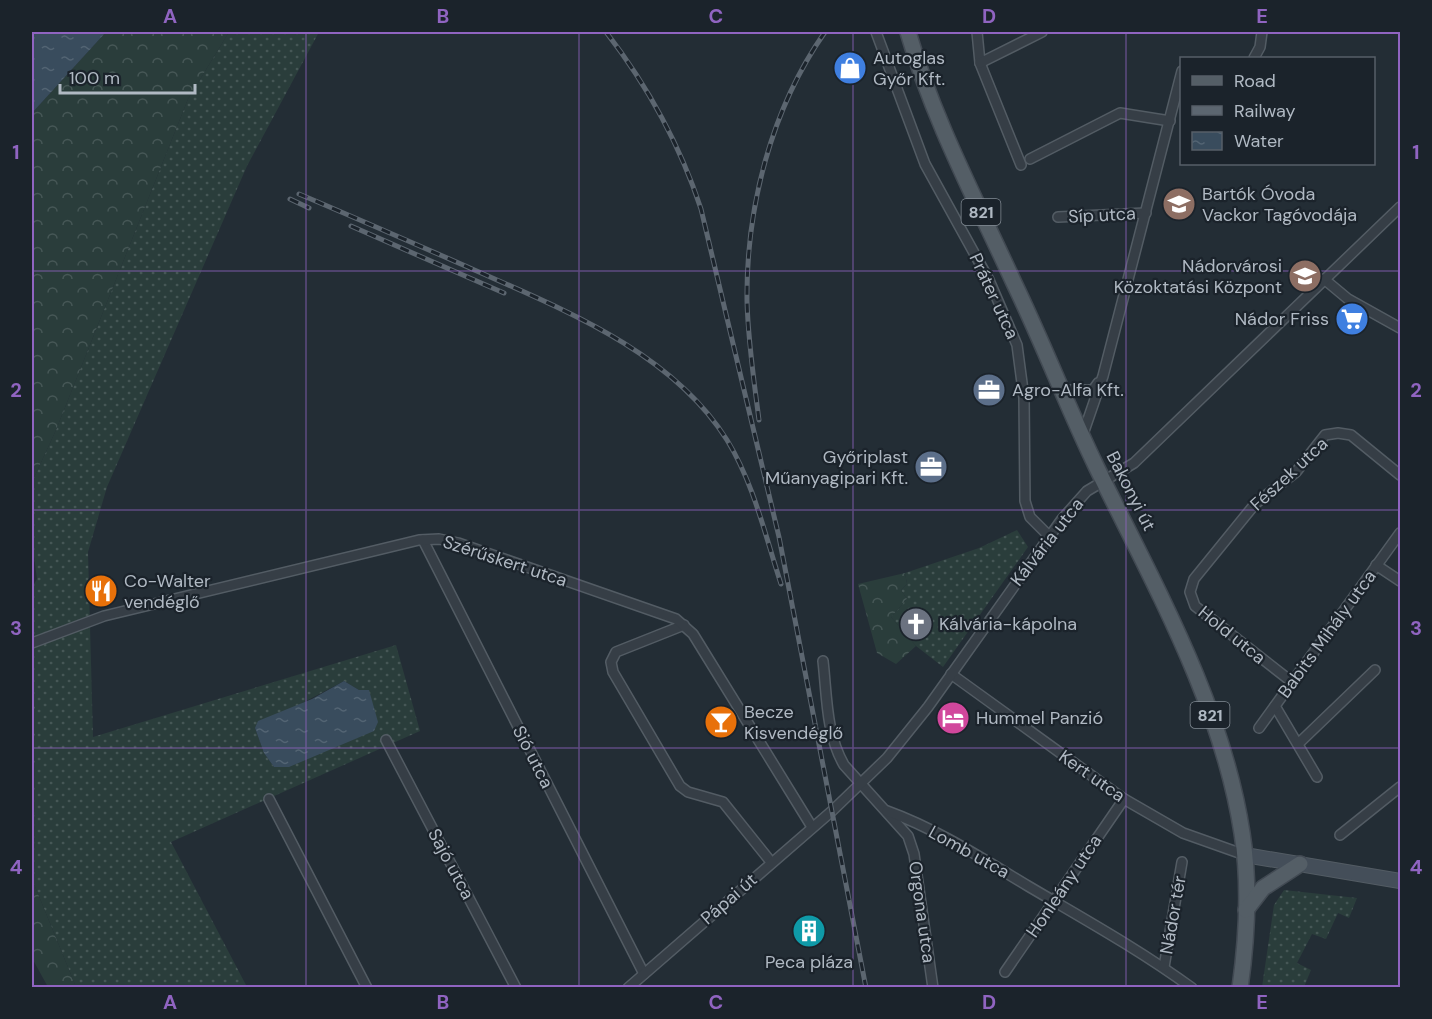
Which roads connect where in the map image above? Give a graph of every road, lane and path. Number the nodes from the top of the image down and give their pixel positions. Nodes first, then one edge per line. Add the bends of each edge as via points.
1 (876, 32) edge
2 (908, 32) edge
3 (977, 32) edge
4 (1042, 32) edge
5 (1262, 32) edge
6 (1255, 57) edge
7 (980, 63) junction
8 (1180, 79) edge
9 (1170, 121) junction
10 (1030, 159) dead end
11 (1021, 165) dead end
12 (1401, 207) edge
13 (1146, 213) junction
14 (1058, 217) dead end
15 (1324, 279) junction
16 (1401, 328) edge
17 (1103, 376) junction
18 (1063, 390) junction
19 (1082, 438) junction
20 (1401, 475) edge
21 (1104, 481) junction
22 (1401, 533) edge
23 (1048, 536) junction
24 (423, 540) junction
25 (1376, 565) junction
26 (1194, 579) joint
27 (1401, 581) edge
28 (684, 625) junction
29 (32, 643) edge
30 (823, 661) dead end
31 (1375, 670) dead end
32 (951, 674) junction
33 (1292, 682) junction
34 (1275, 706) junction
35 (1259, 728) dead end
36 (386, 740) dead end
37 (1298, 744) junction
38 (1317, 777) dead end
39 (861, 784) junction
40 (1401, 787) edge
41 (269, 799) dead end
42 (1124, 800) junction
43 (885, 810) junction
44 (832, 811) joint
45 (812, 827) junction
46 (1340, 835) dead end
47 (1245, 855) junction
48 (771, 862) junction
49 (1182, 862) dead end
50 (1300, 864) junction
51 (1401, 881) edge
52 (1054, 901) junction
53 (1246, 910) junction
54 (1164, 967) junction
55 (1005, 972) dead end
56 (644, 974) junction
57 (367, 987) edge
58 (516, 987) edge
59 (628, 987) edge
60 (933, 987) edge
61 (1192, 987) edge
62 (1240, 987) edge

1 - 23 street, Práter utca via 925,164 989,280 1017,345 1024,398 1025,501 1030,517
2 - 18 main road, Bakonyi út / 821 via 954,155
3 - 7 street
4 - 7 street
5 - 6 street
7 - 11 street
8 - 9 street
9 - 10 street via 1120,113
9 - 13 street
12 - 15 street, Kálvária utca
13 - 14 street, Síp utca
13 - 17 street
15 - 16 street via 1348,299
15 - 21 street, Kálvária utca via 1134,463
17 - 18 street via 1093,390
17 - 19 street
18 - 19 main road, Bakonyi út / 821
19 - 21 main road, Bakonyi út / 821
20 - 26 street, Fészek utca via 1351,435 1326,435 1296,472 1255,504
21 - 23 street, Kálvária utca via 1075,503
21 - 47 main road, Bakonyi út / 821 via 1155,581 1209,712 1232,783
22 - 25 street, Babits Mihály utca
23 - 32 street, Kálvária utca
24 - 28 street, Szérűskert utca via 458,543
24 - 29 street, Szérűskert utca via 104,616
24 - 56 street, Sió utca
25 - 27 street
25 - 33 street, Babits Mihály utca
26 - 33 street, Hold utca via 1190,592 1195,606
28 - 45 street, Szérűskert utca
28 - 48 street via 616,652 611,662 613,672 680,786 723,802
30 - 39 street, Lomb utca via 836,753
31 - 37 street
32 - 39 street, Kálvária utca via 898,745
32 - 42 street, Kert utca
33 - 34 street, Babits Mihály utca
34 - 35 street, Babits Mihály utca
34 - 37 street, Babits Mihály utca
36 - 58 street, Sajó utca
37 - 38 street, Babits Mihály utca
39 - 43 street, Lomb utca
39 - 44 street, Kálvária utca
40 - 46 street
41 - 57 street
42 - 47 street, Kert utca via 1183,833
42 - 52 street, Honleány utca
43 - 52 street, Lomb utca via 912,820
43 - 60 street, Orgona utca via 908,836 914,855
44 - 45 street, Pápai út
45 - 48 street, Pápai út
47 - 50 street
47 - 53 main road, Bakonyi út / 821
48 - 56 street, Pápai út
49 - 54 street, Nádor tér
50 - 51 street
50 - 53 main road via 1263,888
52 - 54 street, Lomb utca
52 - 55 street, Honleány utca
53 - 62 main road, Bakonyi út / 821
54 - 61 street, Lomb utca
56 - 59 street, Pápai út

